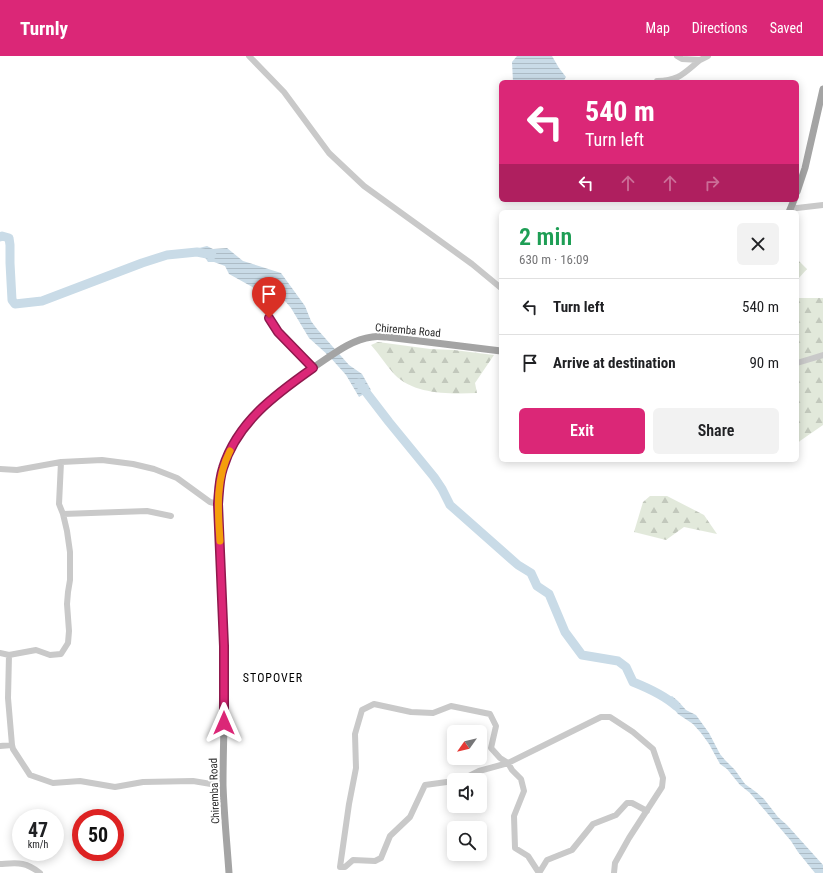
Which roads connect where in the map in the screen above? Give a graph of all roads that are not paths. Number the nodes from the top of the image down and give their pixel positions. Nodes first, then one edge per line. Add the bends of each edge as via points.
1 (249, 56) edge
2 (677, 56) edge
3 (708, 56) edge
4 (700, 60) junction
5 (671, 80) edge
6 (823, 89) edge
7 (799, 186) edge
8 (823, 205) edge
9 (791, 206) edge
10 (499, 286) edge
11 (269, 318) dead end
12 (499, 350) edge
13 (823, 355) edge
14 (799, 362) edge
15 (313, 368) junction
16 (61, 462) junction
17 (0, 469) edge
18 (218, 504) junction
19 (63, 514) junction
20 (171, 516) dead end
21 (0, 653) edge
22 (9, 655) junction
23 (12, 745) junction
24 (0, 746) edge
25 (508, 763) junction
26 (475, 773) edge
27 (447, 782) edge
28 (223, 786) junction
29 (647, 811) junction
30 (0, 864) edge
31 (40, 873) edge
32 (229, 873) edge
33 (539, 873) edge
34 (614, 873) edge

1 - 10 street via 284,92 329,153 364,186
2 - 4 street via 682,59
3 - 4 street
4 - 5 street via 678,78
6 - 7 main road
8 - 9 street via 797,208
11 - 15 street via 278,332
12 - 15 main road, Chiremba Road via 376,336 340,349
13 - 14 street
15 - 18 main road, Chiremba Road via 269,401 242,429 223,468
16 - 17 street via 17,470
16 - 18 street via 102,460 154,469 177,478 210,502
16 - 19 street via 59,504
18 - 28 main road, Chiremba Road via 224,646
19 - 20 street via 148,511
19 - 22 street via 70,552 68,643 61,654 50,655 36,650
21 - 22 street
22 - 23 street via 8,698
23 - 24 street
23 - 28 street via 30,775 53,783 80,781 115,787 143,782 192,781
25 - 26 street
25 - 27 street via 491,748 496,726 490,714 451,706 433,713 411,712 374,704 362,710 355,734 356,768 340,867 345,867 353,860 375,861 381,858 390,836 410,817 425,785
25 - 29 street via 601,717 610,717 653,749 663,778 662,787
25 - 33 street via 521,779 524,792 514,816 515,848 528,856
28 - 32 main road, Chiremba Road
29 - 33 street via 627,803 616,815 593,824 572,850 547,860
29 - 34 street via 615,863
30 - 31 street via 22,863

